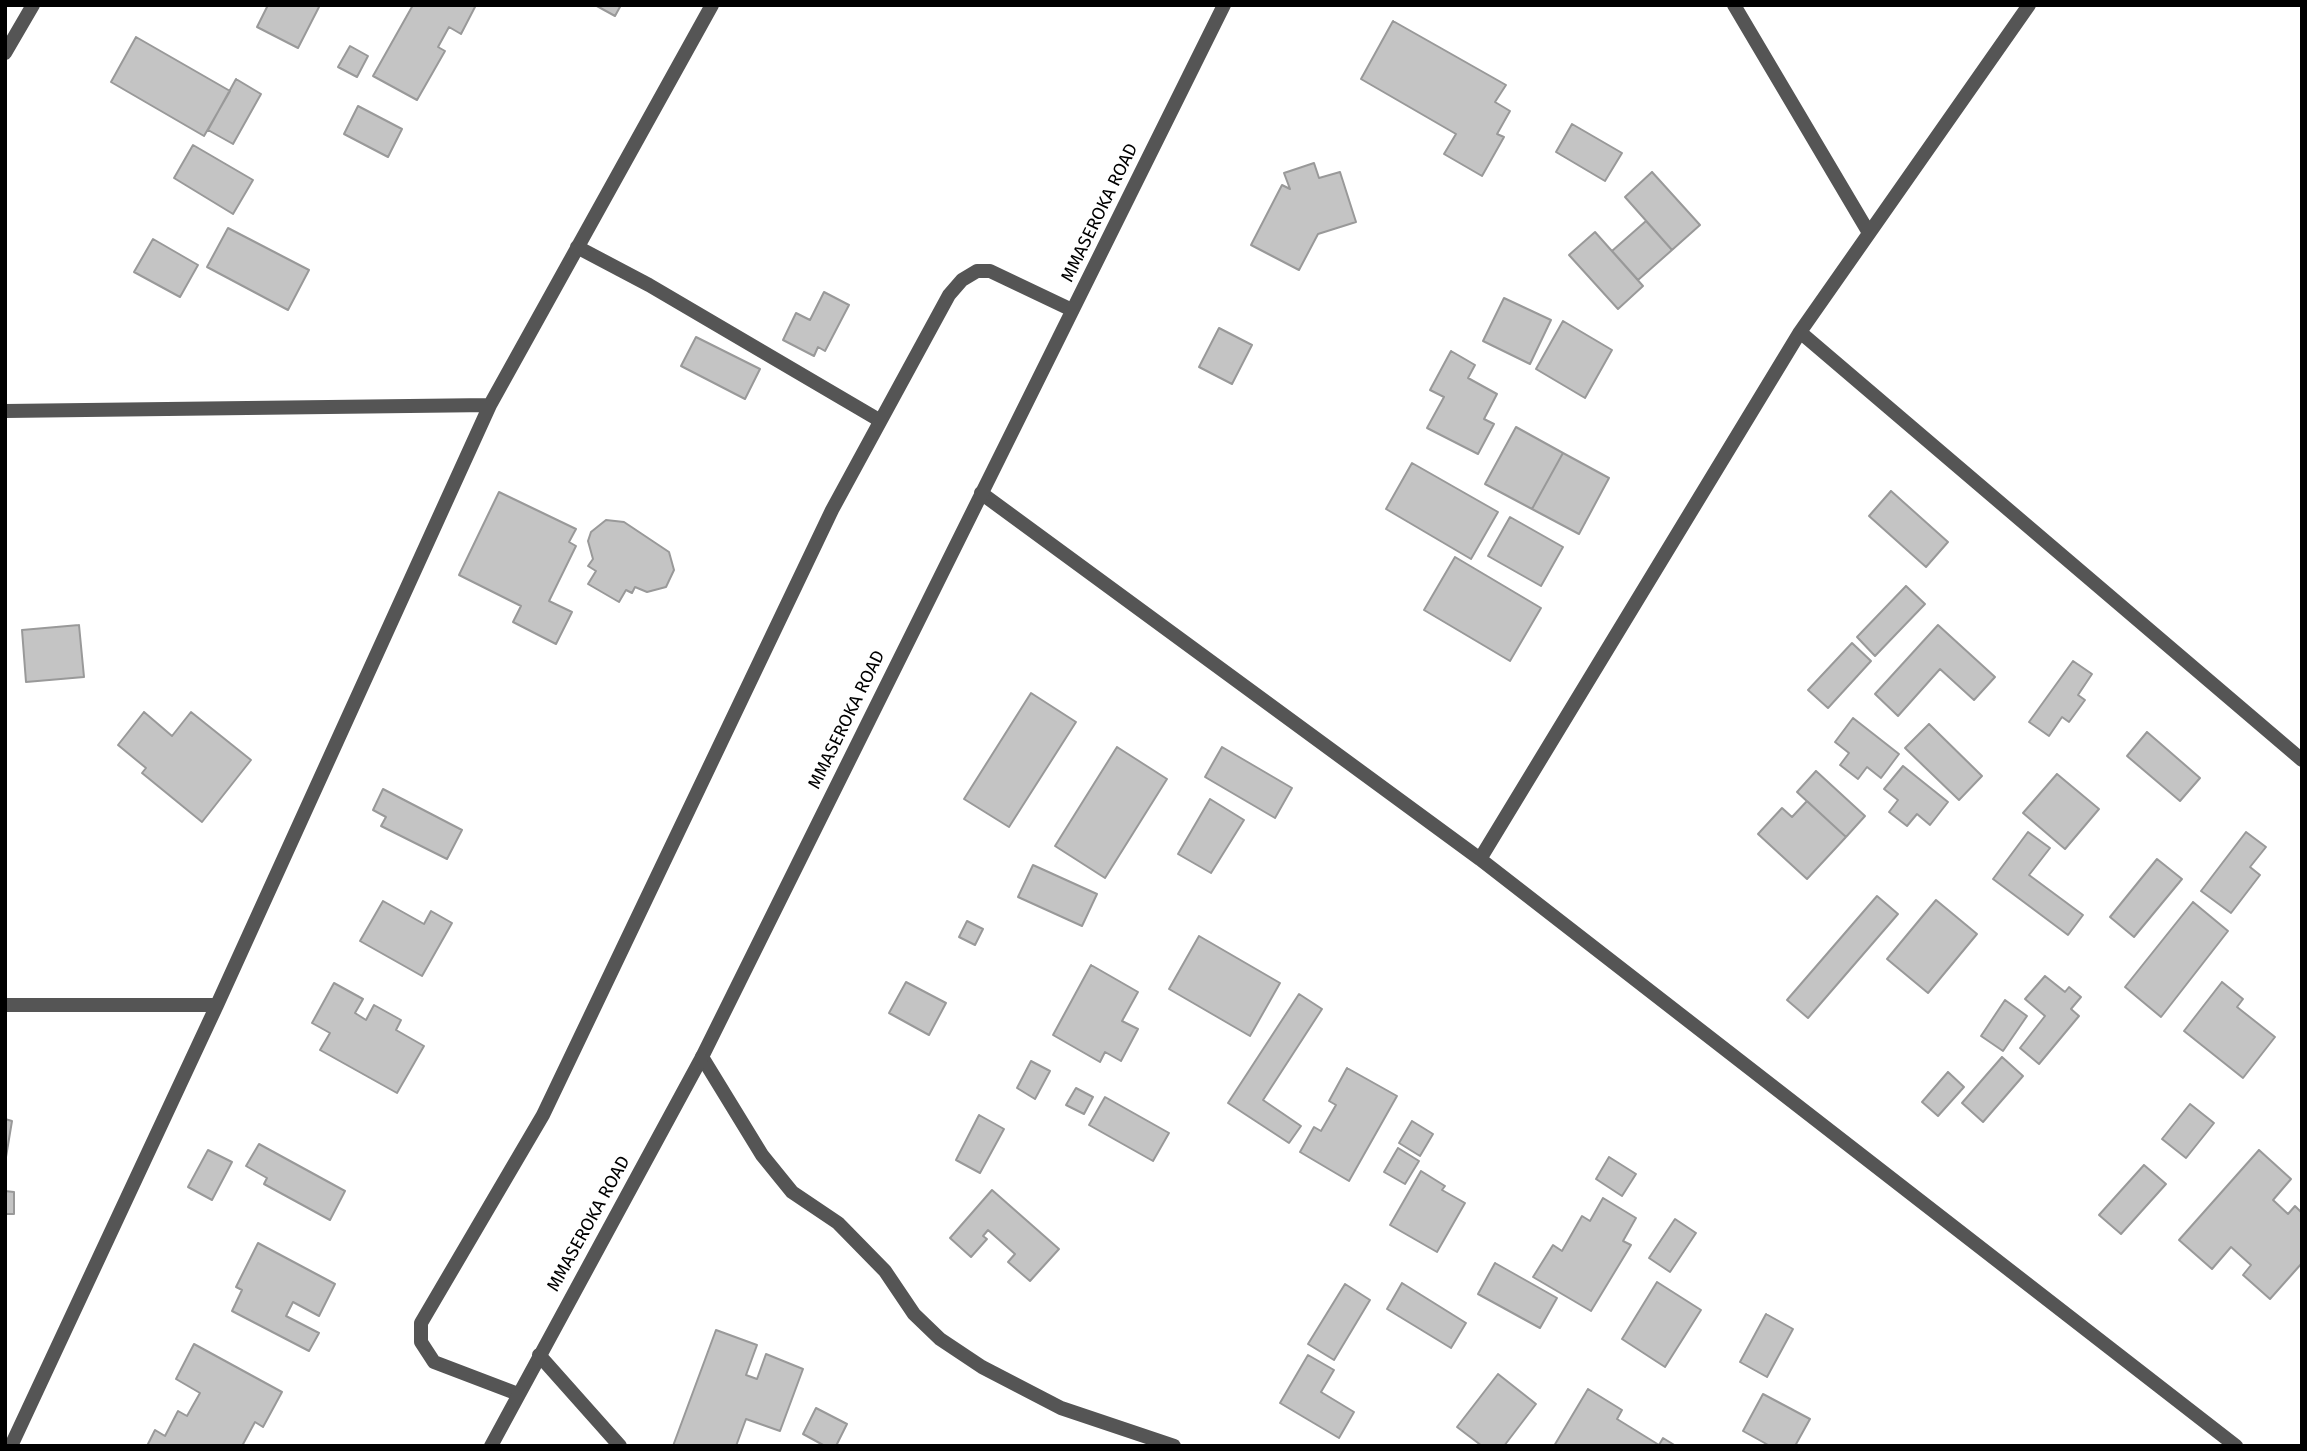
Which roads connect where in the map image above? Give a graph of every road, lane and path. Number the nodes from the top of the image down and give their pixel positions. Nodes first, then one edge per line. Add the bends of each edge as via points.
1 (33, 5) edge
2 (712, 5) edge
3 (1224, 5) edge
4 (1734, 5) edge
5 (2029, 5) edge
6 (5, 53) edge
7 (1869, 233) junction
8 (577, 247) junction
9 (1072, 310) junction
10 (1800, 332) junction
11 (490, 405) junction
12 (5, 411) edge
13 (879, 420) junction
14 (981, 493) junction
15 (2302, 761) edge
16 (1480, 859) junction
17 (5, 1005) edge
18 (217, 1005) junction
19 (702, 1057) junction
20 (539, 1355) junction
21 (518, 1394) junction
22 (11, 1446) edge
23 (491, 1446) edge
24 (620, 1446) edge
25 (1174, 1446) edge
26 (2236, 1446) edge

1 - 6 street
2 - 8 street
3 - 9 street, MMASEROKA ROAD
4 - 7 street
5 - 7 street
7 - 10 street
8 - 11 street
8 - 13 street
9 - 13 street via 990,271 977,271 949,295
9 - 14 street, MMASEROKA ROAD
10 - 15 street
10 - 16 street
11 - 12 street
11 - 18 street
13 - 21 street via 543,1115 421,1323 421,1342 434,1362
14 - 16 street
14 - 19 street, MMASEROKA ROAD
16 - 26 street
17 - 18 street
18 - 22 street
19 - 20 street, MMASEROKA ROAD
19 - 25 street via 762,1156 792,1192 838,1223 885,1271 914,1314 940,1339 982,1367 1061,1408
20 - 21 street, MMASEROKA ROAD
20 - 24 street
21 - 23 street, MMASEROKA ROAD

